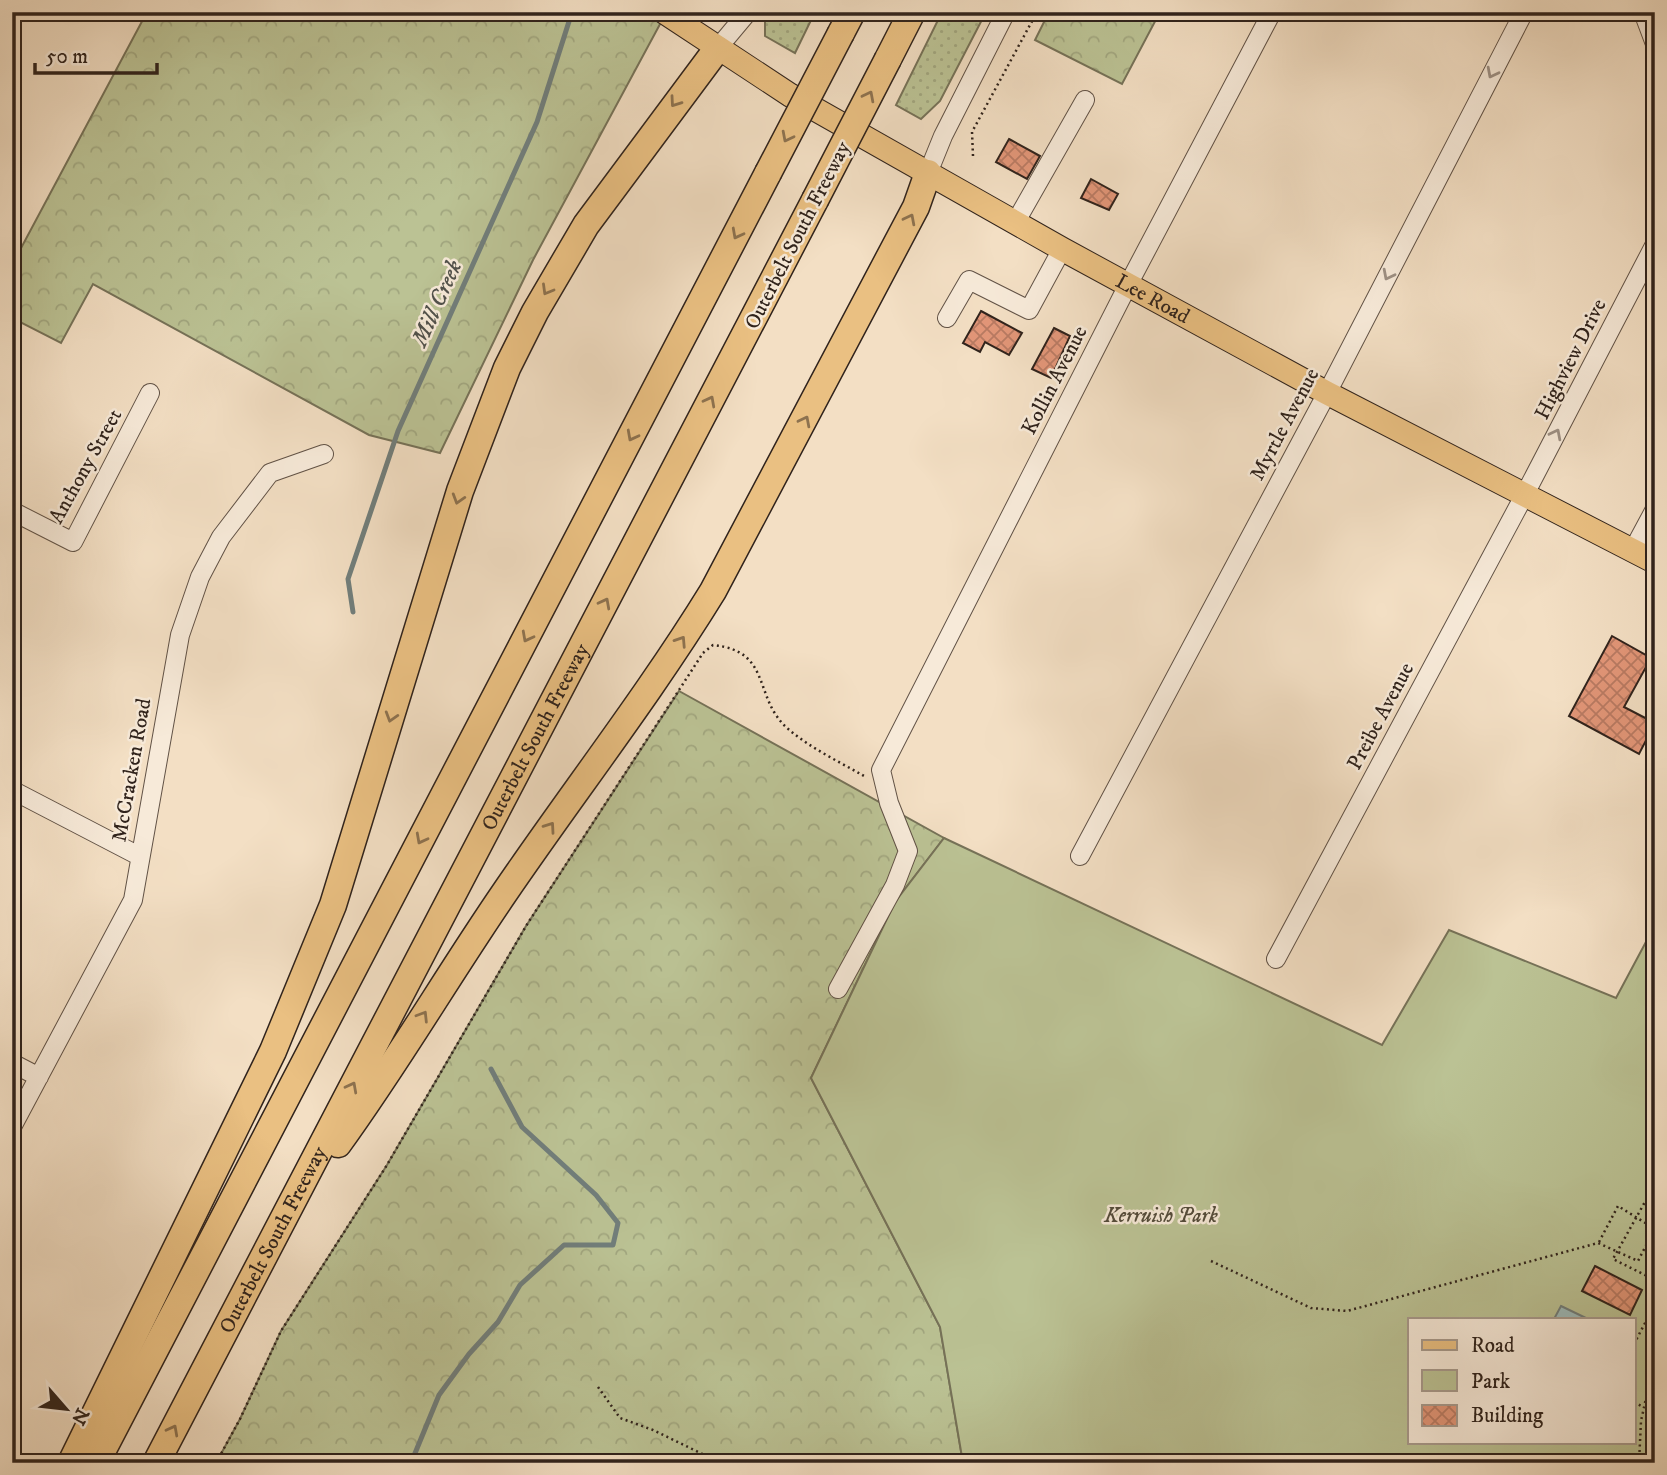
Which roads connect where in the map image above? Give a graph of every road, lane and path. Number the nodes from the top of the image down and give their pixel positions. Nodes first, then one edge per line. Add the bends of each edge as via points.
1 (748, 12) edge
2 (912, 12) edge
3 (1006, 12) edge
4 (1037, 12) edge
5 (1272, 12) edge
6 (1524, 12) edge
7 (1643, 12) edge
8 (665, 13) edge
9 (846, 23) edge
10 (1655, 44) edge
11 (717, 49) junction
12 (1085, 100) dead end
13 (973, 156) dead end
14 (928, 173) junction
15 (1016, 223) junction
16 (1655, 244) edge
17 (1062, 249) junction
18 (1128, 285) junction
19 (947, 318) dead end
20 (150, 393) dead end
21 (1327, 393) junction
22 (324, 454) dead end
23 (1525, 495) junction
24 (1655, 509) edge
25 (12, 510) edge
26 (1633, 550) junction
27 (1655, 562) edge
28 (883, 779) junction
29 (12, 790) edge
30 (139, 856) junction
31 (1080, 856) dead end
32 (1276, 959) dead end
33 (838, 989) dead end
34 (12, 1063) edge
35 (39, 1077) junction
36 (12, 1127) edge
37 (1655, 1184) edge
38 (287, 1213) junction
39 (1636, 1217) junction
40 (1655, 1228) edge
41 (1598, 1243) junction
42 (1617, 1251) junction
43 (1211, 1261) dead end
44 (1655, 1280) edge
45 (1655, 1304) edge
46 (1636, 1340) edge
47 (1655, 1357) edge
48 (598, 1387) dead end
49 (1636, 1403) edge
50 (1643, 1407) junction
51 (71, 1463) edge
52 (96, 1463) edge
53 (156, 1463) edge
54 (216, 1463) edge
55 (721, 1463) edge
56 (1639, 1463) edge

1 - 11 street
38 -> 2 highway, Outerbelt South Freeway, bridge
3 - 14 street
4 - 13 path via 972,132
5 - 18 street, Kollin Avenue
6 -> 21 street, Myrtle Avenue
7 - 10 street
8 - 11 main road, Lee Road
9 -> 52 highway, bridge
11 - 14 main road, Lee Road
11 -> 51 highway via 586,225 507,368 460,491 333,905 310,966
12 - 15 street
14 - 15 main road, Lee Road
38 -> 14 highway via 377,1091 462,954 713,591 916,207
15 - 17 main road, Lee Road
23 -> 16 street, Highview Drive
17 - 18 main road, Lee Road
17 - 19 street via 1029,310 969,280
18 - 21 main road, Lee Road
18 - 28 street, Kollin Avenue
20 - 25 street, Anthony Street via 73,542
21 - 23 main road, Lee Road
21 - 31 street, Myrtle Avenue
22 - 30 street, McCracken Road via 270,473 221,537 200,577 180,635
23 - 26 main road, Lee Road
23 - 32 street, Preibe Avenue
24 - 26 street
26 - 27 main road, Lee Road
28 - 33 street via 908,851 895,885
28 - 54 path via 820,751 786,727 773,710 757,667 748,658 729,647 713,645 703,653 526,926 387,1165 281,1331
29 - 30 street
30 - 35 street, McCracken Road via 133,900
34 - 35 street
35 - 36 street, McCracken Road
37 - 39 path
53 -> 38 highway, Outerbelt South Freeway
39 - 40 path
39 - 41 path via 1618,1206
39 - 42 path
40 - 42 path via 1638,1261
41 - 42 path
41 - 43 path via 1347,1311 1311,1308
42 - 44 path via 1613,1259
45 - 46 path
47 - 50 path
48 - 55 path via 620,1418
49 - 50 path
50 - 56 path

